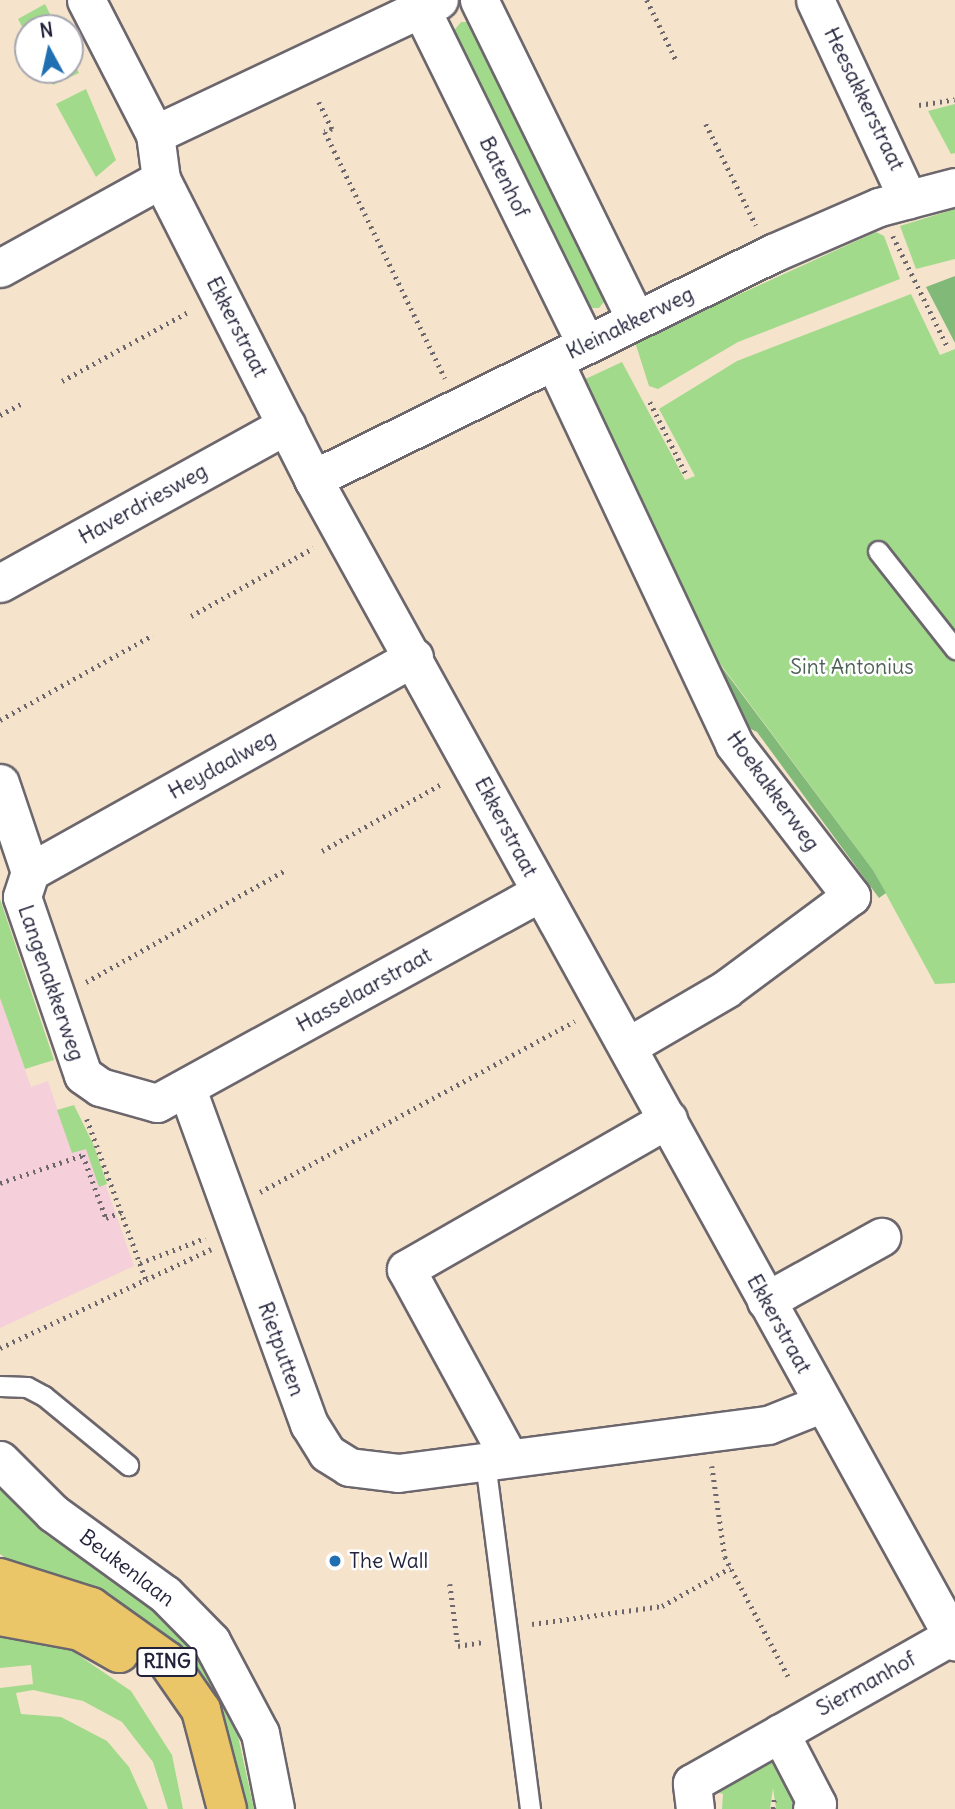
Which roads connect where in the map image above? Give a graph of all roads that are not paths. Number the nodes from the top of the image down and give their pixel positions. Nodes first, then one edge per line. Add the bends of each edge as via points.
1 (86, 0) edge
2 (479, 0) edge
3 (816, 0) edge
4 (430, 4) edge
5 (155, 134) junction
6 (162, 180) junction
7 (955, 187) edge
8 (898, 212) junction
9 (0, 268) edge
10 (636, 320) junction
11 (570, 353) junction
12 (286, 425) junction
13 (313, 479) junction
14 (878, 551) dead end
15 (0, 583) edge
16 (955, 649) edge
17 (414, 657) junction
18 (0, 783) edge
19 (30, 872) junction
20 (541, 892) junction
21 (628, 1046) junction
22 (187, 1089) junction
23 (668, 1119) junction
24 (881, 1237) dead end
25 (766, 1301) junction
26 (0, 1386) edge
27 (823, 1403) junction
28 (0, 1460) edge
29 (497, 1460) junction
30 (128, 1465) dead end
31 (0, 1578) edge
32 (0, 1616) edge
33 (954, 1638) edge
34 (780, 1732) junction
35 (205, 1809) edge
36 (227, 1809) edge
37 (275, 1809) edge
38 (530, 1809) edge
39 (695, 1809) edge
40 (812, 1809) edge

1 - 5 street, Ekkerstraat
2 - 10 street
3 - 8 street, Heesakkerstraat
4 - 5 street, Batenhof
4 - 11 street, Batenhof
5 - 6 street, Ekkerstraat
6 - 9 street
6 - 12 street, Ekkerstraat
7 - 8 street, Kleinakkerweg
8 - 10 street, Kleinakkerweg via 773,253
10 - 11 street, Kleinakkerweg
11 - 13 street, Kleinakkerweg
11 - 21 street, Hoekakkerweg via 734,744 851,896 726,989
12 - 13 street, Ekkerstraat
12 - 15 street, Haverdriesweg
13 - 17 street, Ekkerstraat
14 - 16 lane
17 - 19 street, Heydaalweg
17 - 20 street, Ekkerstraat
18 - 19 street, Langenakkerweg
19 - 22 street, Langenakkerweg via 22,897 83,1075 141,1103 157,1103
20 - 21 street, Ekkerstraat
20 - 22 street, Hasselaarstraat
21 - 23 street, Ekkerstraat
22 - 29 street, Rietputten via 212,1143 228,1234 309,1424 327,1453 349,1467 381,1473
23 - 25 street, Ekkerstraat
23 - 29 street via 406,1269
24 - 25 street
25 - 27 street, Ekkerstraat
26 - 30 lane via 27,1387 44,1396
27 - 29 street, Rietputten via 768,1425
27 - 33 street, Ekkerstraat
28 - 37 street, Beukenlaan via 53,1513 166,1594 211,1641 260,1733
29 - 38 lane via 506,1627
31 - 36 main road, RING via 92,1607 167,1661 201,1710
32 - 35 main road, RING via 80,1631 139,1668 182,1725
33 - 34 street, Siermanhof
34 - 39 street, Siermanhof via 692,1783
34 - 40 street via 817,1804

